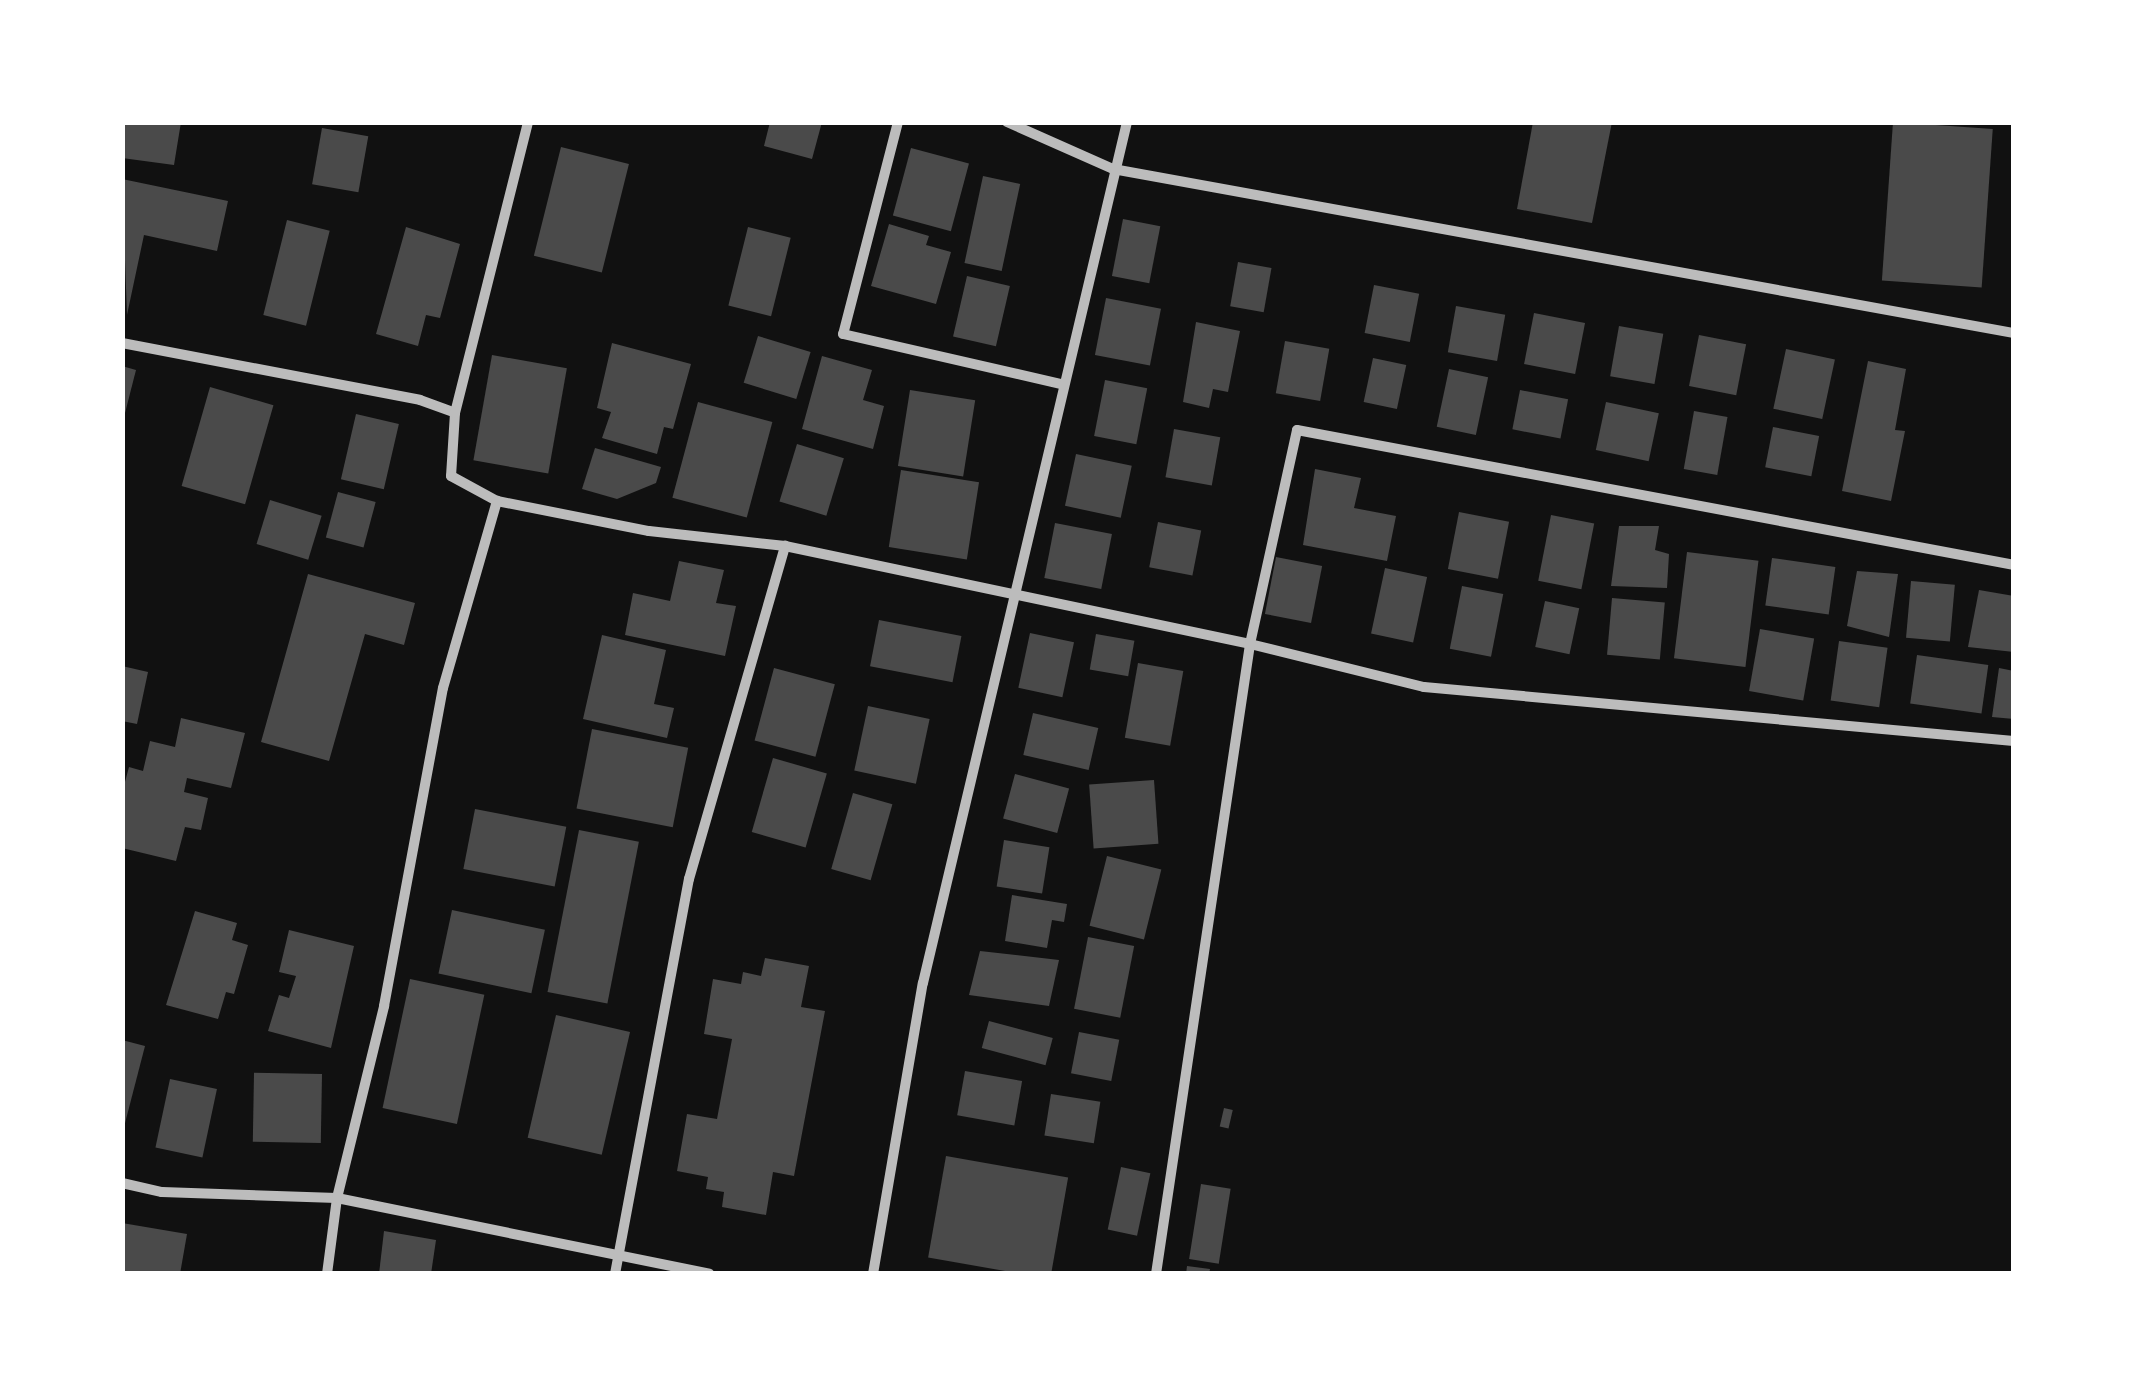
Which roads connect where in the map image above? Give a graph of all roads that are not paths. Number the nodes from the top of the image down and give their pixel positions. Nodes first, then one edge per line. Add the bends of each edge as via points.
1 (528, 122) edge
2 (898, 122) edge
3 (1007, 122) edge
4 (1127, 122) edge
5 (1113, 169) junction
6 (2014, 333) edge
7 (122, 343) edge
8 (1061, 384) junction
9 (455, 413) junction
10 (497, 501) junction
11 (786, 546) junction
12 (2014, 565) edge
13 (1010, 596) junction
14 (1250, 644) junction
15 (2014, 741) edge
16 (122, 1183) edge
17 (337, 1198) junction
18 (618, 1258) junction
19 (327, 1274) edge
20 (615, 1274) edge
21 (709, 1274) edge
22 (873, 1274) edge
23 (1156, 1274) edge

1 - 9 street
2 - 8 street via 844,334
3 - 5 street
4 - 5 street
5 - 6 street
5 - 8 street
7 - 9 street via 420,400
8 - 13 street
9 - 10 street via 451,476
10 - 11 street via 648,531
10 - 17 street via 443,688 384,1006
11 - 13 street
11 - 18 street via 689,879
12 - 14 street via 1297,430
13 - 14 street
13 - 22 street via 924,983
14 - 15 street via 1424,688
14 - 23 street
16 - 17 street via 162,1192
17 - 18 street
17 - 19 street
18 - 20 street
18 - 21 street

